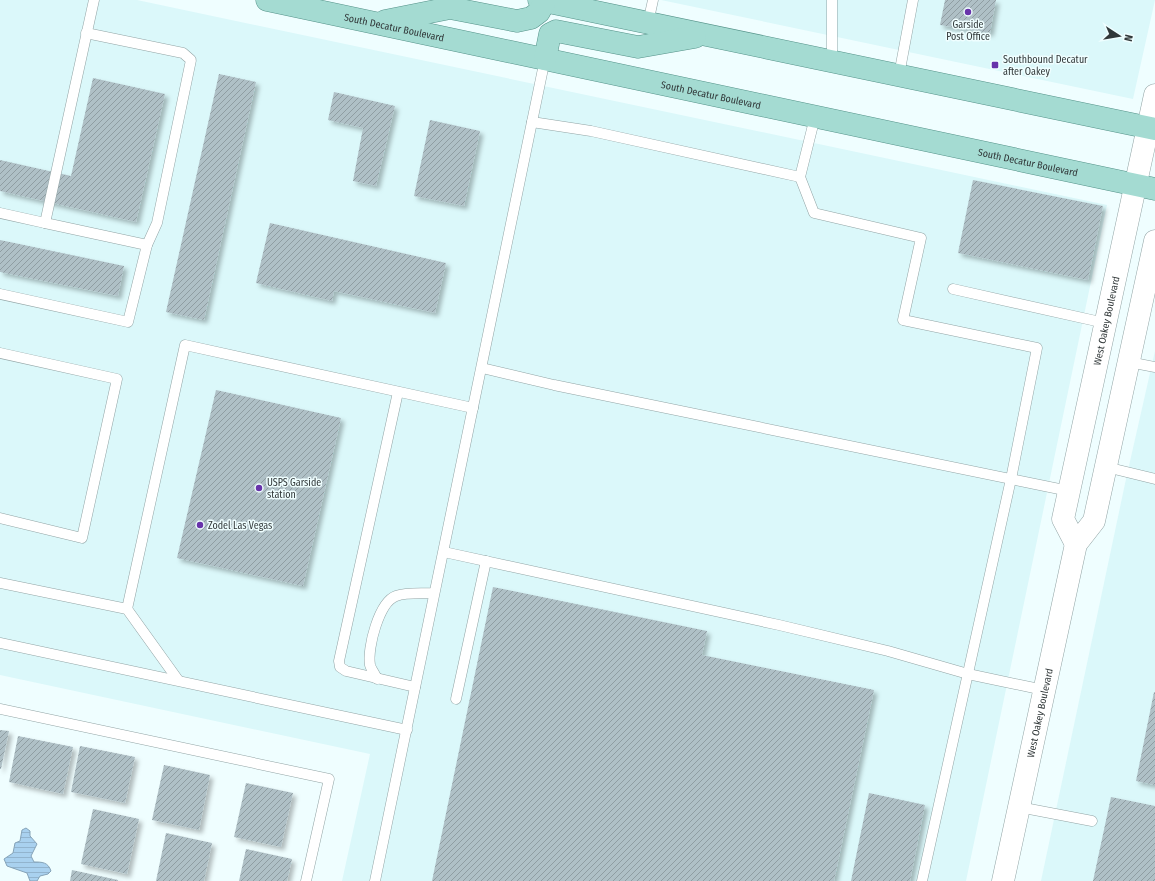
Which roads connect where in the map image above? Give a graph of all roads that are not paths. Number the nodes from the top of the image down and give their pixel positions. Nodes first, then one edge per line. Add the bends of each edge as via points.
1 (94, 0) edge
2 (267, 0) edge
3 (653, 0) edge
4 (832, 0) edge
5 (913, 0) edge
6 (542, 1) edge
7 (376, 23) junction
8 (648, 23) junction
9 (86, 33) junction
10 (706, 35) junction
11 (545, 59) junction
12 (832, 61) junction
13 (899, 75) junction
14 (1155, 95) edge
15 (815, 117) junction
16 (532, 122) junction
17 (1151, 128) edge
18 (800, 176) junction
19 (1145, 187) edge
20 (0, 213) edge
21 (45, 223) junction
22 (1155, 241) edge
23 (146, 245) junction
24 (1152, 271) edge
25 (953, 289) dead end
26 (0, 294) edge
27 (1105, 323) junction
28 (0, 353) edge
29 (1129, 362) junction
30 (1155, 367) edge
31 (482, 368) junction
32 (398, 392) junction
33 (473, 408) junction
34 (1106, 467) junction
35 (1010, 479) junction
36 (1155, 479) edge
37 (1069, 491) junction
38 (0, 518) edge
39 (1076, 544) junction
40 (444, 552) junction
41 (486, 561) junction
42 (0, 583) edge
43 (434, 593) junction
44 (127, 609) junction
45 (0, 643) edge
46 (968, 674) junction
47 (377, 679) junction
48 (178, 680) junction
49 (415, 687) junction
50 (1044, 690) junction
51 (456, 699) dead end
52 (0, 709) edge
53 (407, 730) junction
54 (1019, 808) junction
55 (1092, 821) dead end
56 (306, 881) edge
57 (375, 881) edge
58 (922, 881) edge
59 (1003, 881) edge

1 - 9 lane
2 - 7 main road, South Decatur Boulevard
3 - 8 lane
4 - 12 lane
5 - 13 lane
6 - 7 main road via 539,12 531,18 517,21 450,8
6 - 8 main road
7 - 11 main road, South Decatur Boulevard
8 - 10 main road
9 - 21 lane
9 - 23 lane via 183,53 191,60 156,223
10 - 11 main road via 638,47 556,31 550,34
10 - 12 main road
11 - 15 main road, South Decatur Boulevard
11 - 16 lane
12 - 13 main road
13 - 17 main road
14 - 17 main road, West Oakey Boulevard
15 - 18 lane
15 - 19 main road, South Decatur Boulevard
16 - 18 lane via 591,131
16 - 31 lane
17 - 19 main road, West Oakey Boulevard
18 - 35 lane via 814,213 921,238 903,320 1037,348
19 - 27 main road, West Oakey Boulevard
20 - 21 lane
21 - 23 lane
22 - 24 main road, West Oakey Boulevard
23 - 26 lane via 128,322
24 - 29 main road, West Oakey Boulevard
25 - 27 lane
27 - 37 main road, West Oakey Boulevard
28 - 38 lane via 117,378 82,538
29 - 30 lane
29 - 34 main road, West Oakey Boulevard
31 - 33 lane
31 - 35 lane
32 - 33 lane
32 - 44 lane via 185,345
32 - 47 lane via 339,661 340,667 346,671
33 - 40 lane
34 - 36 lane
34 - 39 main road, West Oakey Boulevard via 1094,521
35 - 37 lane
35 - 46 lane
37 - 39 main road, West Oakey Boulevard via 1063,519
39 - 50 main road, West Oakey Boulevard
40 - 41 lane
40 - 43 lane
41 - 46 lane via 814,633
41 - 51 lane
42 - 44 lane
43 - 47 lane via 396,596 384,606 378,618 370,652 370,666
43 - 49 lane
44 - 48 lane
45 - 48 lane
46 - 50 lane
46 - 58 lane
47 - 49 lane
48 - 53 lane
49 - 53 lane
50 - 54 main road, West Oakey Boulevard
52 - 56 lane via 329,779
53 - 57 lane
54 - 55 lane
54 - 59 main road, West Oakey Boulevard

